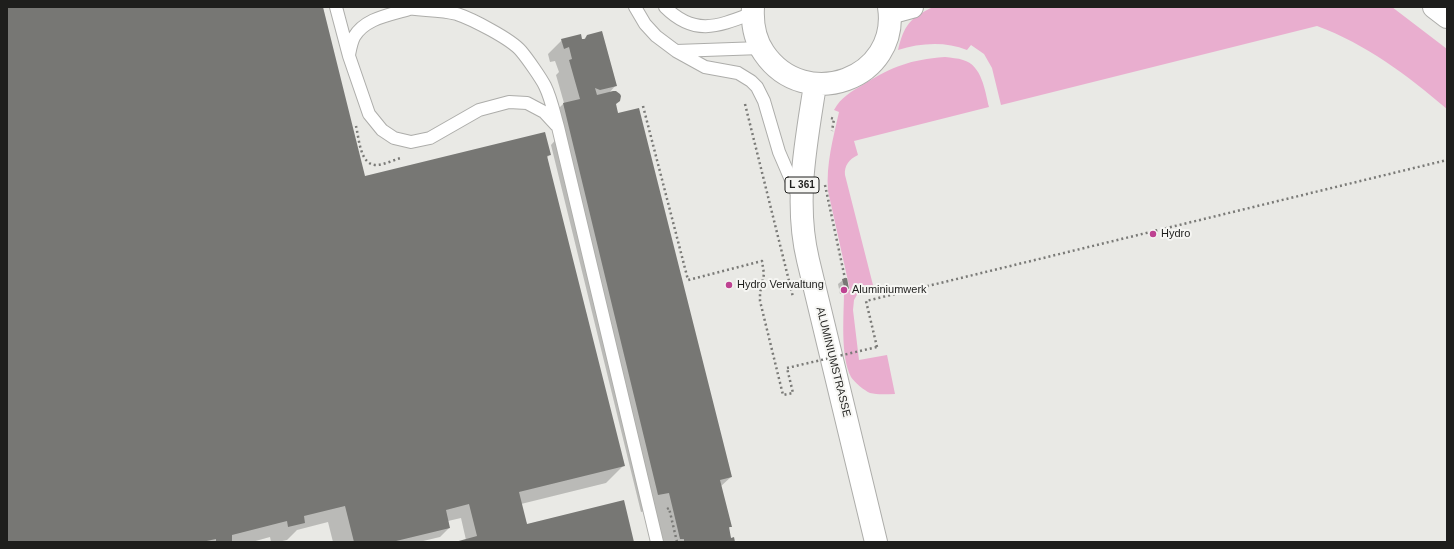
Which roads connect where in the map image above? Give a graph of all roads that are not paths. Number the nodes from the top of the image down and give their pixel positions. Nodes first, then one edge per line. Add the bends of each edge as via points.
1 (336, 7) edge
2 (635, 7) edge
3 (664, 7) edge
4 (912, 7) edge
5 (1434, 7) edge
6 (405, 8) edge
7 (753, 10) edge
8 (890, 10) edge
9 (1447, 17) edge
10 (761, 48) junction
11 (676, 51) junction
12 (349, 56) junction
13 (815, 85) junction
14 (558, 127) junction
15 (801, 202) junction
16 (657, 542) edge
17 (876, 542) edge

1 - 12 lane
2 - 11 lane via 650,30
3 - 7 lane via 683,21 709,27 726,24
4 - 8 main road
5 - 9 main road
6 - 12 lane via 361,28 354,38
6 - 14 lane via 436,10 458,15 477,22 520,50 545,86
7 - 10 main road via 754,31
8 - 13 main road via 889,31 883,48 865,70 846,80
10 - 11 lane
10 - 13 main road via 774,66 783,73 793,79
11 - 15 lane via 705,67 738,74 757,87 764,101 779,152
12 - 14 lane via 368,114 382,130 394,138 411,142 430,138 479,110 509,102 527,103 544,112
13 - 15 main road, ALUMINIUMSTRASSE / L 361 via 805,149
14 - 16 lane
15 - 17 main road, ALUMINIUMSTRASSE / L 361 via 805,247

